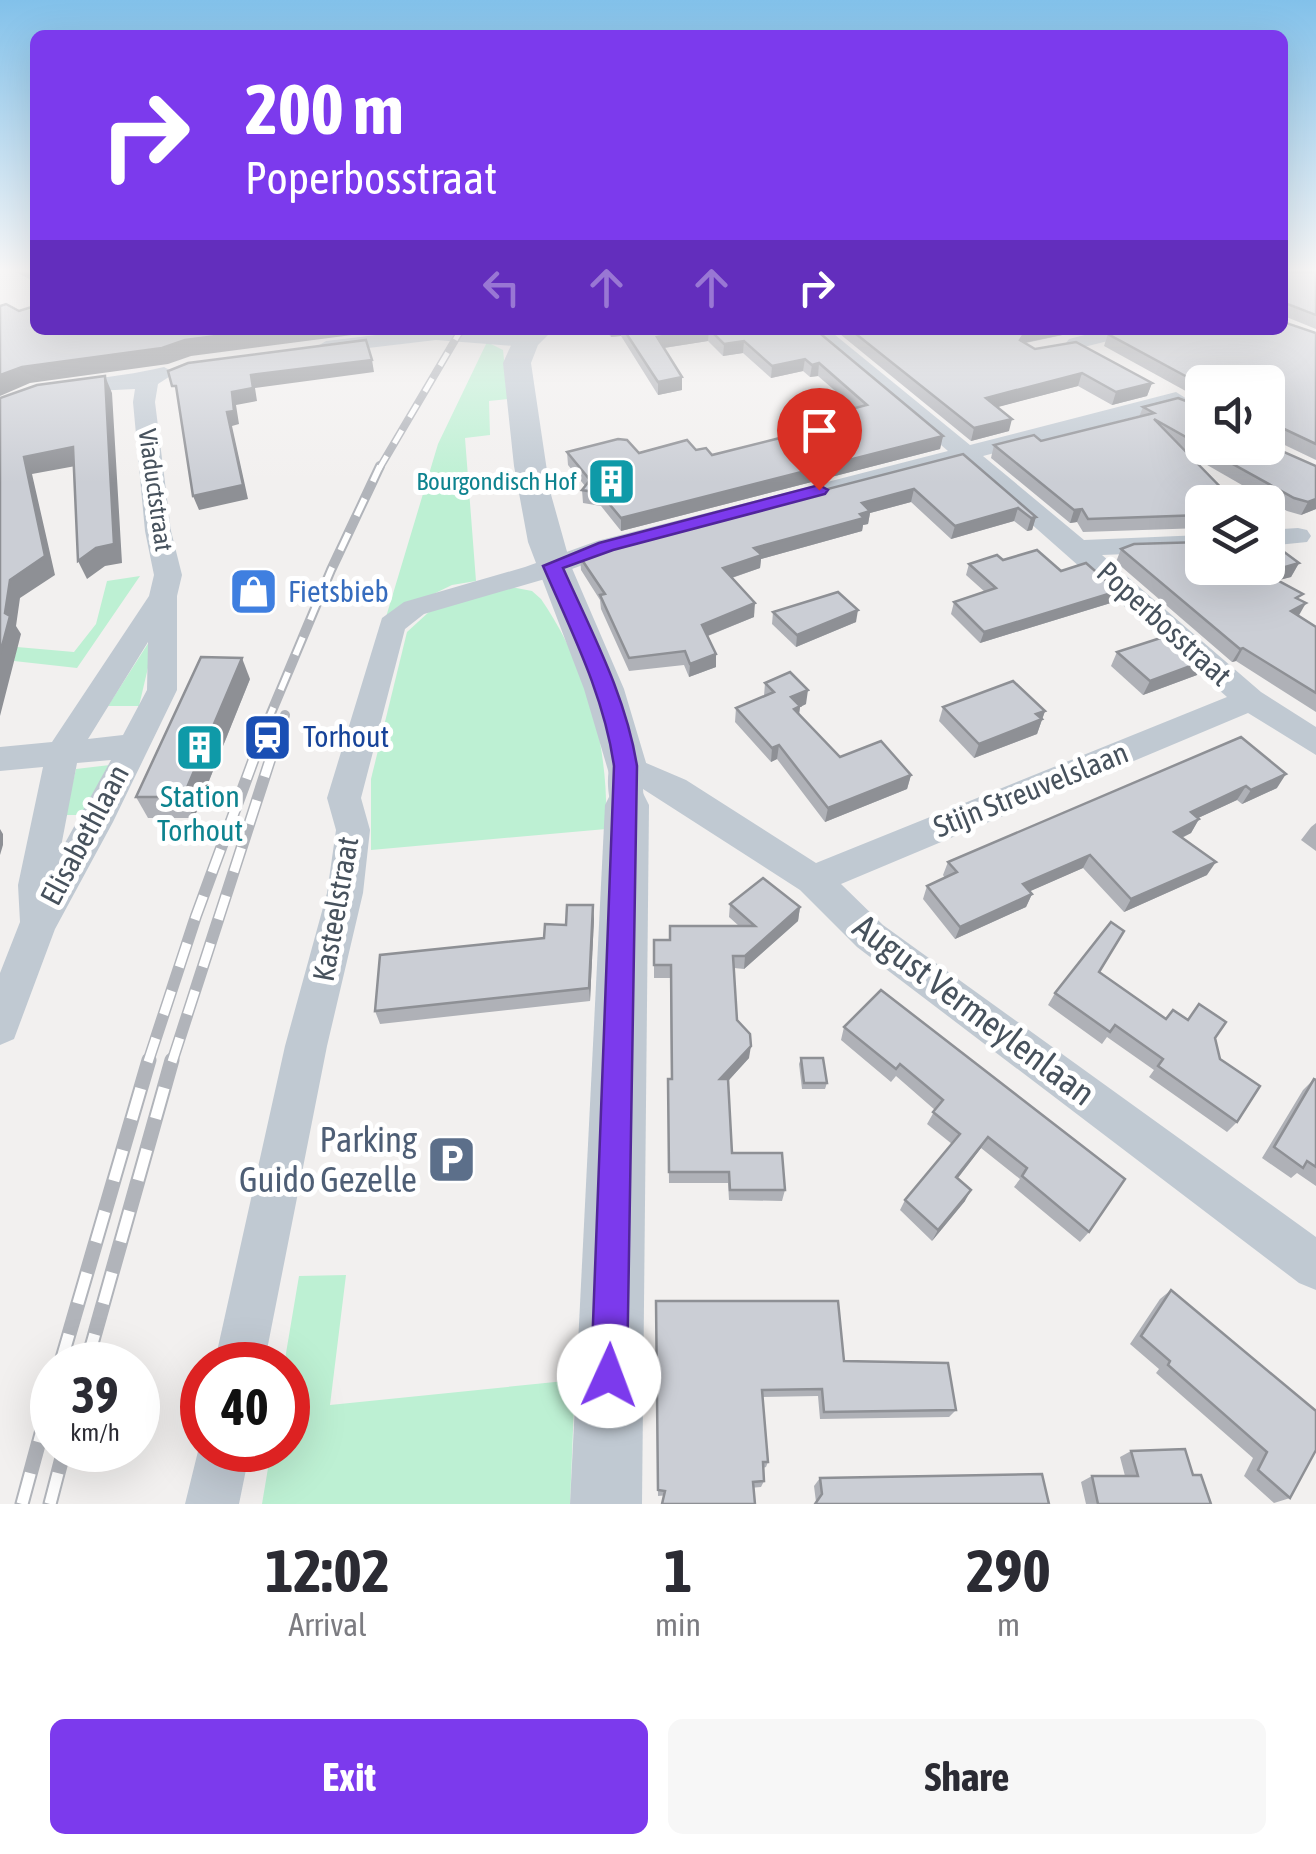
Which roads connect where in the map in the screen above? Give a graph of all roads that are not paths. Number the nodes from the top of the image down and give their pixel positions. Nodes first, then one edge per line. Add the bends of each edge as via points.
1 (370, 342) edge
2 (529, 342) edge
3 (831, 342) edge
4 (1076, 342) edge
5 (299, 351) edge
6 (1109, 362) edge
7 (190, 366) edge
8 (1143, 380) edge
9 (147, 383) junction
10 (1176, 399) junction
11 (1185, 404) edge
12 (0, 407) edge
13 (962, 452) junction
14 (1298, 536) dead end
15 (1285, 537) edge
16 (1185, 543) edge
17 (1078, 548) junction
18 (553, 566) junction
19 (163, 596) junction
20 (1250, 700) junction
21 (1316, 743) edge
22 (134, 746) junction
23 (63, 751) junction
24 (0, 758) edge
25 (626, 786) junction
26 (813, 880) junction
27 (37, 925) junction
28 (0, 1026) edge
29 (1316, 1266) edge
30 (244, 1342) edge
31 (219, 1472) edge
32 (212, 1504) edge
33 (606, 1504) edge

1 - 5 street
2 - 18 street via 517,362 540,524
3 - 13 street, Poperbosstraat
4 - 6 street via 1068,344
7 - 9 street
8 - 10 street
9 - 12 street via 39,392
9 - 19 street, Viaductstraat via 158,532 168,575
10 - 11 street
10 - 13 street
13 - 17 street, Poperbosstraat
13 - 18 street via 606,546
14 - 15 street
16 - 17 street, Poperbosstraat
17 - 20 street, Poperbosstraat
18 - 25 street via 608,692
18 - 30 street, Kasteelstraat via 414,608 392,625 344,798 354,830 344,893
19 - 22 street, Viaductstraat via 162,690
19 - 23 street, Viaductstraat
20 - 21 street, Poperbosstraat
20 - 26 street, Stijn Streuvelslaan
22 - 23 street
22 - 27 street, Elisabethlaan
23 - 24 street
23 - 27 street, Elisabethlaan via 36,885
25 - 26 street, August Vermeylenlaan via 674,788
25 - 33 street
26 - 29 street, August Vermeylenlaan via 870,936
27 - 28 street, Elisabethlaan
31 - 32 street

